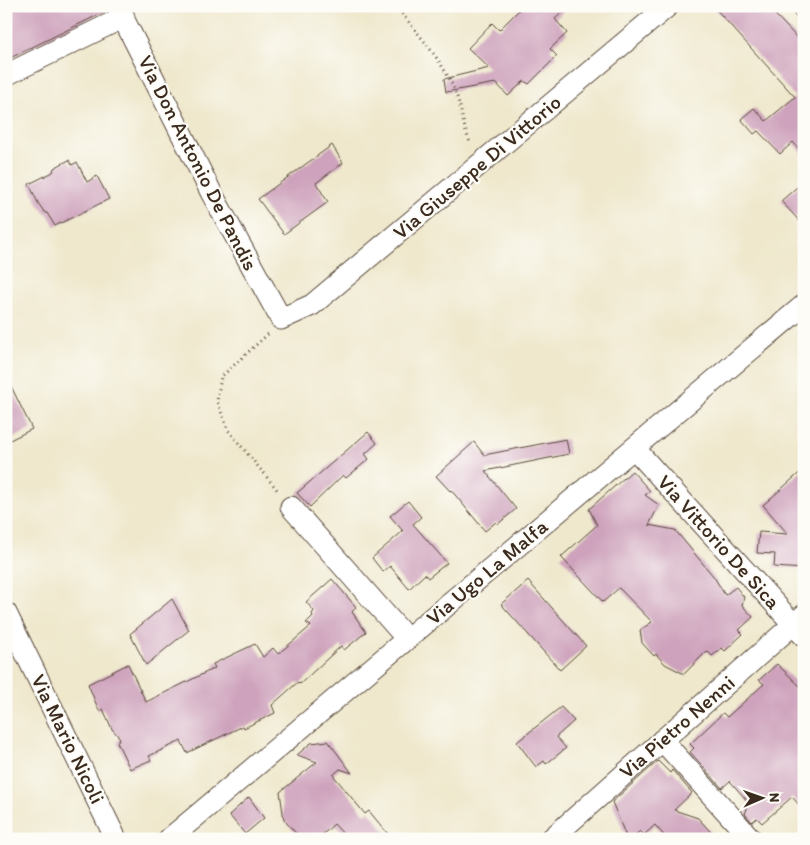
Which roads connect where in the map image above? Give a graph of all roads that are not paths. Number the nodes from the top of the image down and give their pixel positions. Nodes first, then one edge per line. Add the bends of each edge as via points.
1 (668, 6) edge
2 (121, 12) edge
3 (6, 75) edge
4 (802, 308) edge
5 (281, 318) joint
6 (634, 448) junction
7 (291, 507) road end
8 (6, 613) edge
9 (800, 625) edge
10 (407, 639) junction
11 (662, 740) junction
12 (116, 839) edge
13 (169, 839) edge
14 (551, 839) edge
15 (751, 839) edge

1 - 5 street, Via Giuseppe Di Vittorio via 312,305
2 - 3 street
2 - 5 street, Via Don Antonio De Pandis via 212,194
4 - 6 street, Via Ugo La Malfa
6 - 9 street, Via Vittorio De Sica
6 - 10 street, Via Ugo La Malfa
7 - 10 street
8 - 12 street, Via Mario Nicoli
9 - 11 street, Via Pietro Nenni
10 - 13 street, Via Ugo La Malfa
11 - 14 street, Via Pietro Nenni
11 - 15 street

